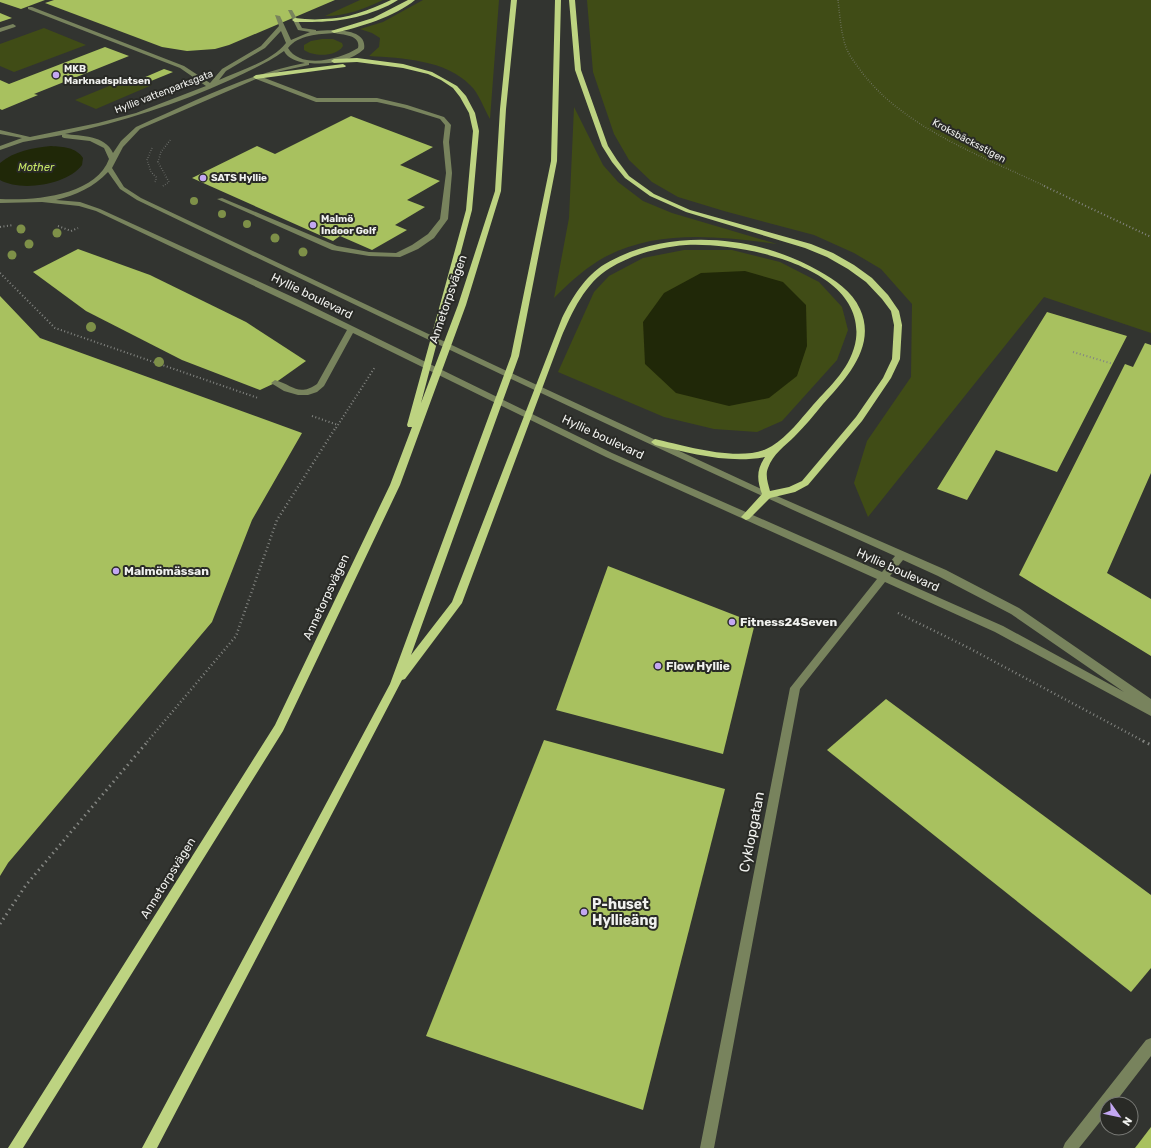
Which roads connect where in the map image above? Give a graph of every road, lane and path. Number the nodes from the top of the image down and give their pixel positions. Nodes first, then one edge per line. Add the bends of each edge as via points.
1 (395, 0) edge
2 (412, 0) edge
3 (514, 0) edge
4 (558, 0) edge
5 (572, 0) edge
6 (838, 0) edge
7 (30, 8) dead end
8 (290, 11) dead end
9 (277, 16) dead end
10 (295, 20) junction
11 (13, 26) dead end
12 (282, 27) junction
13 (0, 30) edge
14 (334, 31) junction
15 (321, 32) junction
16 (287, 45) junction
17 (334, 61) junction
18 (320, 62) junction
19 (403, 66) junction
20 (256, 78) junction
21 (211, 86) junction
22 (0, 132) edge
23 (42, 137) junction
24 (33, 138) junction
25 (153, 146) dead end
26 (0, 148) edge
27 (112, 159) junction
28 (109, 168) junction
29 (152, 184) dead end
30 (220, 199) dead end
31 (40, 200) junction
32 (0, 202) edge
33 (1151, 237) edge
34 (0, 273) edge
35 (352, 329) junction
36 (1073, 352) dead end
37 (377, 363) dead end
38 (1113, 364) dead end
39 (275, 383) dead end
40 (264, 400) dead end
41 (308, 415) dead end
42 (338, 425) junction
43 (655, 442) junction
44 (774, 450) junction
45 (395, 485) junction
46 (767, 495) junction
47 (746, 517) junction
48 (901, 555) junction
49 (883, 577) junction
50 (396, 684) junction
51 (1151, 705) edge
52 (1151, 712) edge
53 (0, 924) edge
54 (1151, 1046) edge
55 (15, 1148) edge
56 (149, 1148) edge
57 (707, 1148) edge
58 (1070, 1148) edge

1 - 10 main road via 368,12 345,18 322,21
2 - 14 main road via 354,28
3 - 45 main road, Annetorpsvägen via 498,191 462,305
4 - 50 main road via 554,161 514,356
5 - 46 main road via 578,70 605,146 627,177 652,195 682,209 808,246 830,255 869,280 896,311 896,359 883,384 858,419 805,483 792,490
6 - 33 path, Kroksbäcksstigen via 842,32 850,55 869,81 896,107 936,133
7 - 21 street via 182,67
8 - 10 street
9 - 12 street
10 - 15 street via 300,28
11 - 13 street
12 - 16 street
12 - 21 street via 263,47 224,70
14 - 15 street
14 - 17 street via 354,35 362,44 361,49 355,54
15 - 16 street, Hyllie vattenparksgata via 302,36
16 - 18 street via 286,52 290,56
16 - 21 street, Hyllie vattenparksgata via 268,60
17 - 18 street
17 - 19 main road via 357,60
18 - 20 street, Hyllie vattenparksgata via 280,69
19 - 20 main road via 351,65
19 - 45 main road via 430,73 455,87 472,113 476,131 469,210
20 - 27 street, Hyllie vattenparksgata via 138,128 124,140
20 - 30 street via 316,100 377,100 442,118 448,126 446,142 449,173 444,218 431,236 415,247 397,255 369,254 335,248
21 - 23 street, Hyllie vattenparksgata via 129,117
22 - 24 street
23 - 24 street
23 - 27 street via 70,136 92,139 107,148
24 - 26 street
25 - 29 path via 147,160 156,177
27 - 28 street, Hyllie vattenparksgata
28 - 31 street via 100,178 87,186
28 - 43 street, Hyllie boulevard via 122,188 139,200
31 - 32 street
31 - 35 street, Hyllie boulevard via 80,204 98,210
34 - 40 path via 55,328
35 - 39 street via 320,386 314,391 298,394
35 - 47 street, Hyllie boulevard via 609,455
36 - 38 path
37 - 42 path
41 - 42 path
42 - 53 path via 277,520 236,636 26,885
43 - 44 main road via 722,455 760,455
43 - 46 street, Hyllie boulevard
44 - 46 main road via 762,470
44 - 50 main road via 844,376 855,358 861,323 856,308 847,294 818,272 802,264 783,256 738,245 712,243 662,246 624,257 606,266 580,292 568,311 457,603
45 - 55 main road, Annetorpsvägen via 279,728
46 - 47 main road
46 - 48 street, Hyllie boulevard
47 - 49 street, Hyllie boulevard
48 - 49 street, Cyklopgatan
48 - 51 street, Hyllie boulevard via 1015,611
49 - 52 street, Hyllie boulevard via 999,629
49 - 57 street, Cyklopgatan via 795,688
50 - 56 main road
54 - 58 street

